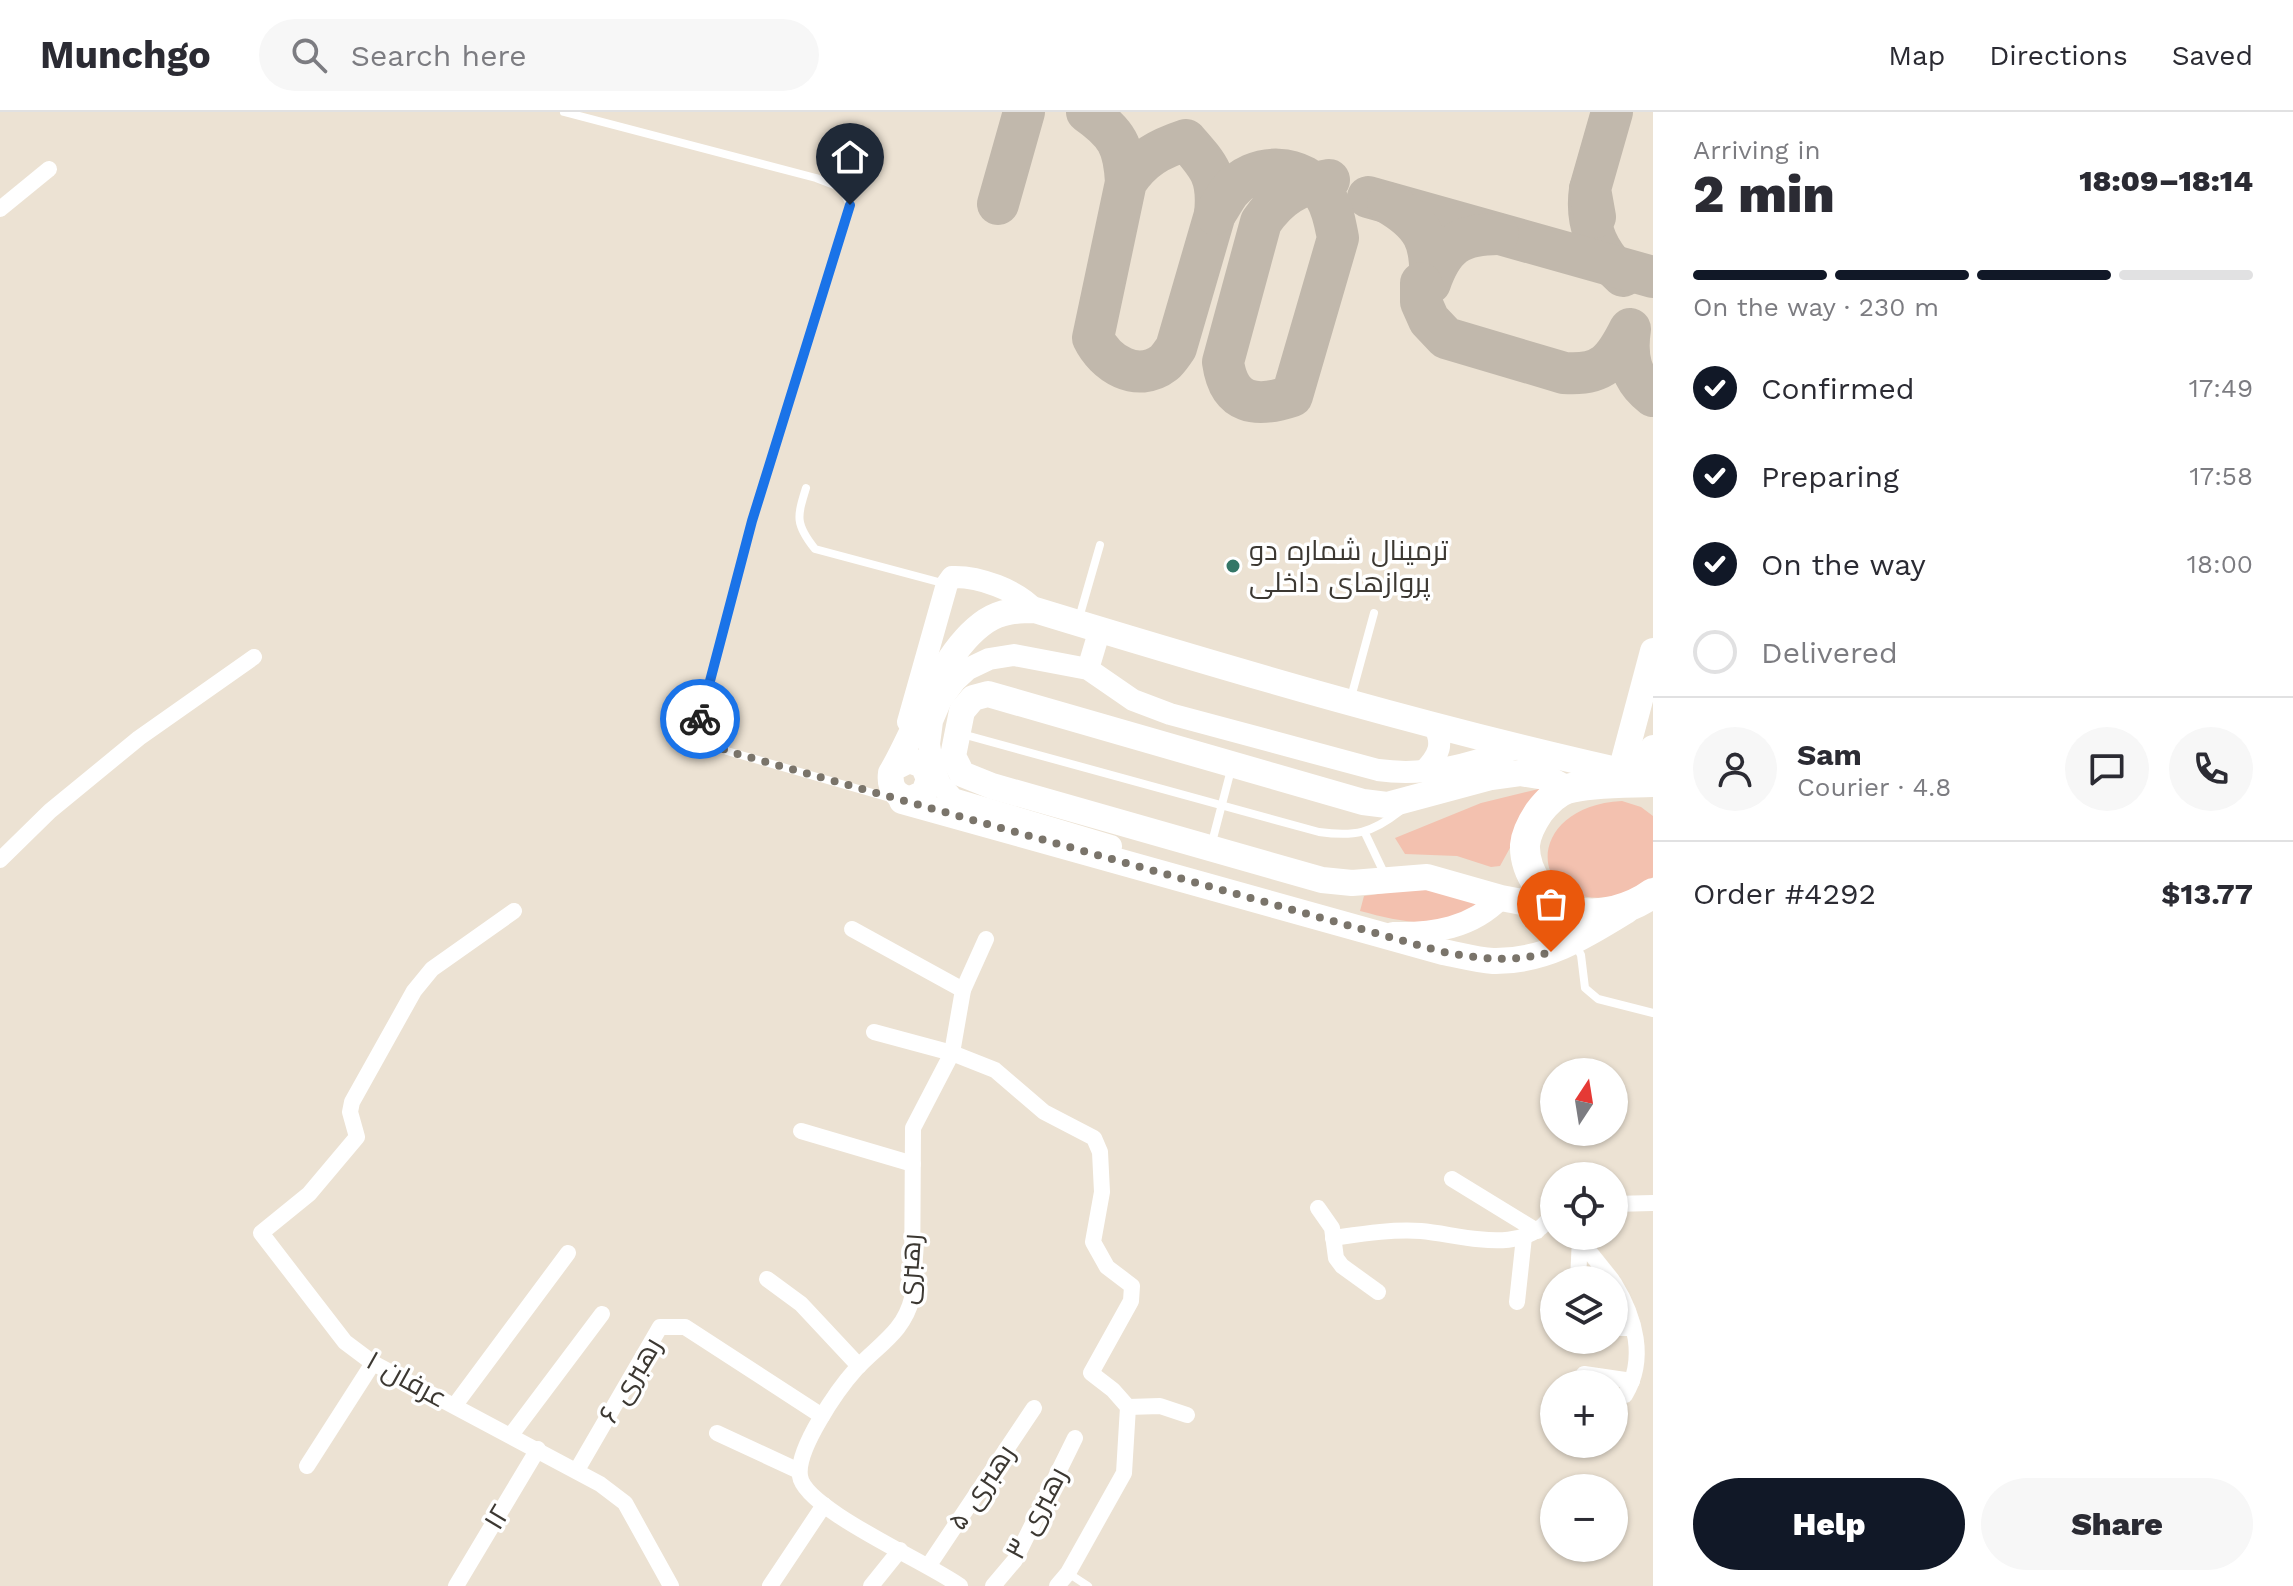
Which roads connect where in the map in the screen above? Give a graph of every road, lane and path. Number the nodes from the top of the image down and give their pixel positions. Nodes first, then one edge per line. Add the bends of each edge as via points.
1 (564, 112) edge
2 (49, 169) dead end
3 (0, 209) edge
4 (806, 488) dead end
5 (1100, 545) dead end
6 (947, 584) junction
7 (1035, 610) junction
8 (1374, 613) dead end
9 (1089, 626) junction
10 (1653, 651) edge
11 (254, 657) dead end
12 (1088, 669) junction
13 (1350, 701) junction
14 (1434, 726) junction
15 (956, 732) junction
16 (1517, 748) junction
17 (1653, 748) edge
18 (1233, 764) junction
19 (895, 767) junction
20 (1425, 770) junction
21 (1642, 781) edge
22 (1567, 789) junction
23 (903, 800) junction
24 (1414, 800) junction
25 (1222, 805) junction
26 (1365, 833) junction
27 (1211, 847) junction
28 (0, 860) edge
29 (1387, 879) junction
30 (1501, 898) junction
31 (1644, 899) edge
32 (514, 911) dead end
33 (1570, 911) junction
34 (852, 929) dead end
35 (1372, 932) junction
36 (1417, 933) junction
37 (986, 939) dead end
38 (1575, 943) junction
39 (963, 990) junction
40 (1653, 1013) edge
41 (874, 1032) dead end
42 (952, 1053) junction
43 (801, 1131) dead end
44 (913, 1164) junction
45 (1452, 1179) dead end
46 (1653, 1203) edge
47 (1628, 1204) edge
48 (1318, 1208) dead end
49 (1540, 1228) edge
50 (1531, 1234) junction
51 (1333, 1238) junction
52 (568, 1253) dead end
53 (767, 1279) dead end
54 (1378, 1292) dead end
55 (1517, 1302) dead end
56 (1628, 1313) edge
57 (602, 1314) dead end
58 (1628, 1328) edge
59 (1633, 1328) junction
60 (373, 1363) junction
61 (859, 1366) junction
62 (1628, 1388) edge
63 (455, 1405) junction
64 (1128, 1407) junction
65 (1034, 1408) dead end
66 (1187, 1415) dead end
67 (822, 1416) junction
68 (717, 1433) dead end
69 (511, 1435) junction
70 (1075, 1438) dead end
71 (538, 1449) junction
72 (307, 1466) dead end
73 (577, 1470) junction
74 (799, 1471) junction
75 (824, 1505) junction
76 (900, 1550) junction
77 (929, 1565) junction
78 (1062, 1580) edge
79 (456, 1586) edge
80 (671, 1586) edge
81 (770, 1586) edge
82 (871, 1586) edge
83 (960, 1586) edge
84 (993, 1586) edge
85 (1088, 1586) edge

1 - 23 lane via 842,188 850,205 752,521 698,725 707,740 727,751
2 - 3 street
4 - 6 lane via 797,516 815,549
5 - 9 lane
6 - 7 main road via 952,577 964,577 1013,592
6 - 19 main road
7 - 9 main road
7 - 19 main road via 1012,610 971,634 953,655
8 - 13 lane
9 - 12 main road
9 - 13 main road
10 - 21 main road
11 - 28 street via 139,738
12 - 20 main road via 1133,700 1170,714 1378,770
12 - 36 main road via 1014,655 968,669 941,700 932,721 930,754 940,784 953,799 980,809
13 - 14 main road
14 - 16 main road
14 - 20 main road via 1439,750
15 - 18 main road via 962,711 973,698 988,694
15 - 25 lane
15 - 27 main road via 953,756 962,774
16 - 20 main road via 1464,766
16 - 21 main road
17 - 21 main road
18 - 24 main road via 1363,802
18 - 25 lane
19 - 23 main road via 892,788
21 - 22 highway
22 - 24 main road via 1545,777 1520,773
22 - 33 highway via 1548,799 1525,845 1530,873 1547,896
23 - 35 main road
24 - 26 lane
25 - 26 lane via 1319,832
25 - 27 lane
26 - 29 lane
27 - 29 main road via 1322,880
29 - 30 main road via 1427,877
30 - 33 main road
30 - 36 main road via 1475,918 1443,931
31 - 33 highway via 1602,913
31 - 38 main road
32 - 60 street, عرفان ۱ via 432,969 414,991 352,1102 357,1137 309,1194 261,1233 345,1342
34 - 39 street
35 - 36 main road
35 - 38 main road via 1491,961 1527,958
37 - 39 street, رهبری
38 - 40 lane via 1585,988 1598,999
39 - 42 street, رهبری
41 - 42 street
42 - 44 street, رهبری via 913,1128
42 - 64 street via 995,1070 1044,1112 1094,1138 1102,1192 1093,1242 1107,1267 1132,1286 1131,1301 1091,1373
43 - 44 street
44 - 61 street, رهبری via 908,1314 894,1335
45 - 50 street
46 - 47 street
48 - 51 street
49 - 50 street
50 - 51 street via 1489,1239 1418,1231
50 - 55 street
51 - 54 street via 1342,1266
52 - 63 street
53 - 61 street via 801,1304
56 - 59 street
57 - 69 street
58 - 59 street
59 - 62 street via 1638,1354
60 - 63 street, عرفان ۱
60 - 72 street
61 - 67 street, رهبری
63 - 69 street, عرفان ۱
64 - 66 street via 1160,1406
64 - 78 street via 1124,1473
65 - 77 street, رهبری ۵
67 - 73 street, رهبری ۶ via 685,1327 660,1327
67 - 74 street, رهبری
68 - 74 street
69 - 71 street, عرفان ۱
70 - 84 street, رهبری ۳ via 1015,1560
71 - 73 street, عرفان ۱
71 - 79 street, ۱۲
73 - 80 street, عرفان ۱ via 625,1503
74 - 75 street via 807,1490
75 - 76 street
75 - 81 street
76 - 77 street
76 - 82 street
77 - 83 street
78 - 85 lane

